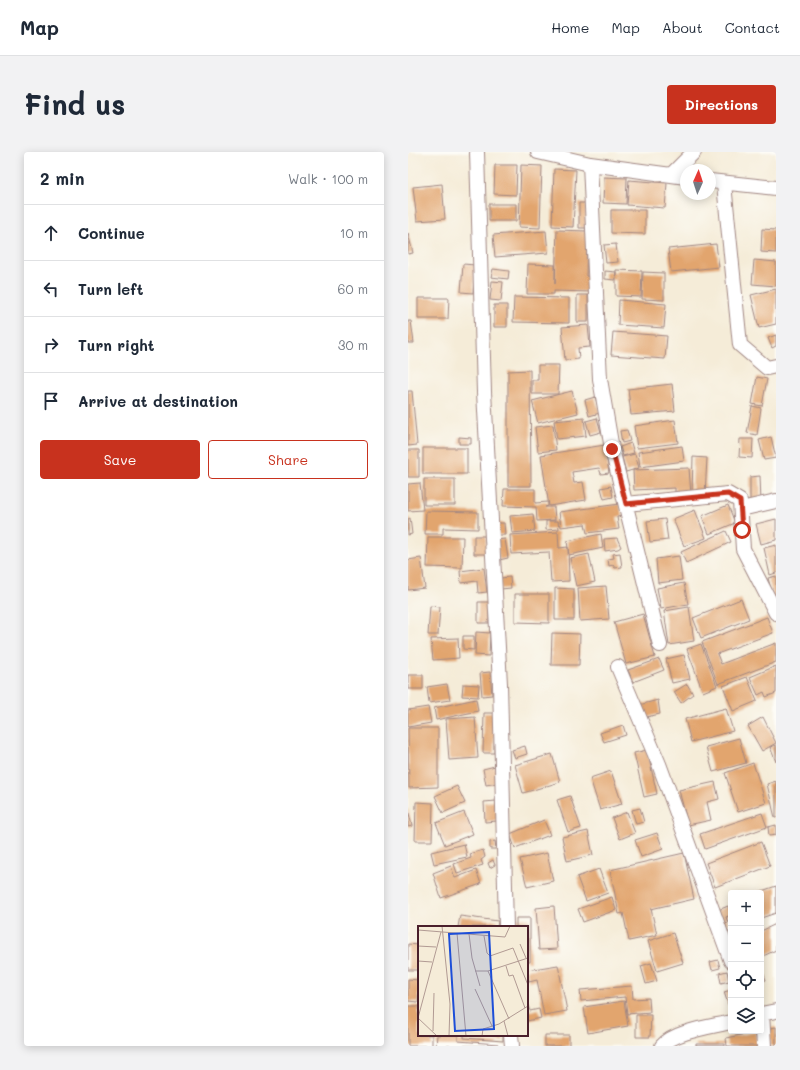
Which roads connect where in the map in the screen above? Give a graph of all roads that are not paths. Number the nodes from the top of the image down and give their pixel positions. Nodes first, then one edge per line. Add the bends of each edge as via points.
1 (477, 152) edge
2 (538, 152) edge
3 (694, 152) edge
4 (590, 164) junction
5 (672, 174) junction
6 (680, 176) edge
7 (716, 182) edge
8 (724, 184) junction
9 (776, 188) edge
10 (776, 366) edge
11 (776, 502) edge
12 (626, 504) junction
13 (741, 509) junction
14 (776, 613) edge
15 (660, 645) dead end
16 (618, 668) dead end
17 (506, 926) edge
18 (728, 953) edge
19 (776, 1011) edge
20 (764, 1013) edge
21 (728, 1023) edge
22 (763, 1034) edge
23 (511, 1036) edge
24 (512, 1046) edge
25 (662, 1046) edge
26 (764, 1046) edge

1 - 17 street via 484,392 500,684
2 - 4 street
3 - 5 street
4 - 5 street
4 - 12 street via 600,378 612,449
5 - 6 street
7 - 8 street
8 - 9 street
8 - 10 street via 740,345 767,368
11 - 13 street
12 - 13 street via 728,494 740,501
12 - 15 street
13 - 14 street via 743,549
16 - 18 street via 659,764
19 - 20 street
21 - 25 street via 686,1033 667,1041
22 - 26 street
23 - 24 street

